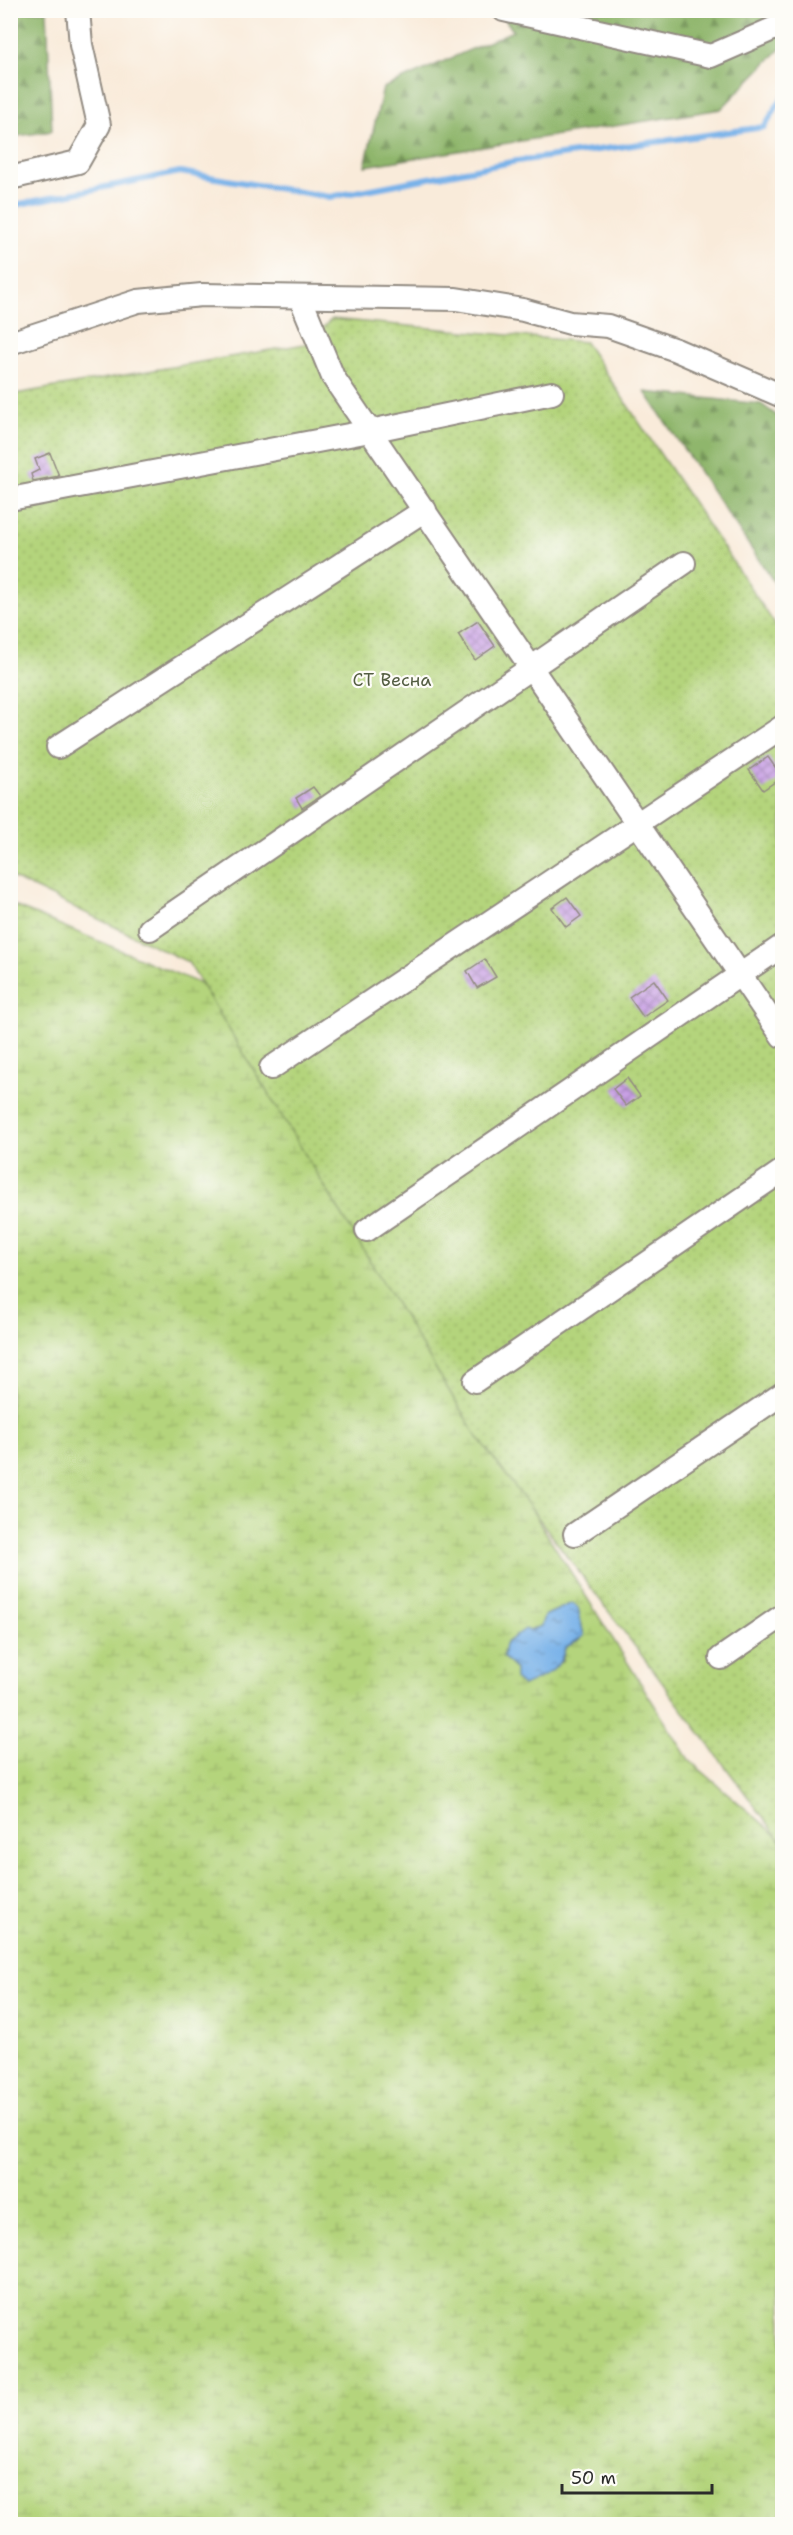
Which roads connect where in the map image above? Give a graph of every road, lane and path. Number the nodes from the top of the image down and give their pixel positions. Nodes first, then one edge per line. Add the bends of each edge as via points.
1 (78, 10) edge
2 (504, 10) edge
3 (783, 25) edge
4 (10, 178) edge
5 (300, 297) junction
6 (10, 343) edge
7 (552, 393) dead end
8 (783, 396) edge
9 (370, 431) junction
10 (10, 499) edge
11 (425, 510) junction
12 (684, 563) dead end
13 (533, 668) junction
14 (783, 727) edge
15 (58, 747) dead end
16 (639, 821) junction
17 (150, 929) dead end
18 (783, 946) edge
19 (741, 975) junction
20 (783, 1036) edge
21 (271, 1068) dead end
22 (783, 1172) edge
23 (367, 1230) dead end
24 (475, 1381) dead end
25 (783, 1394) edge
26 (575, 1534) dead end
27 (783, 1616) edge
28 (721, 1658) dead end

1 - 4 street via 81,45 99,124 78,162
2 - 3 street via 711,56
5 - 6 street via 202,295 138,301
5 - 8 street via 456,300 523,310 570,323 608,326
5 - 9 street via 333,377
7 - 9 street
9 - 10 street
9 - 11 street
11 - 13 street
11 - 15 street
12 - 13 street
13 - 16 street
13 - 17 street
14 - 16 street
16 - 19 street
16 - 21 street
18 - 19 street
19 - 20 street
19 - 23 street
22 - 24 street
25 - 26 street
27 - 28 street

